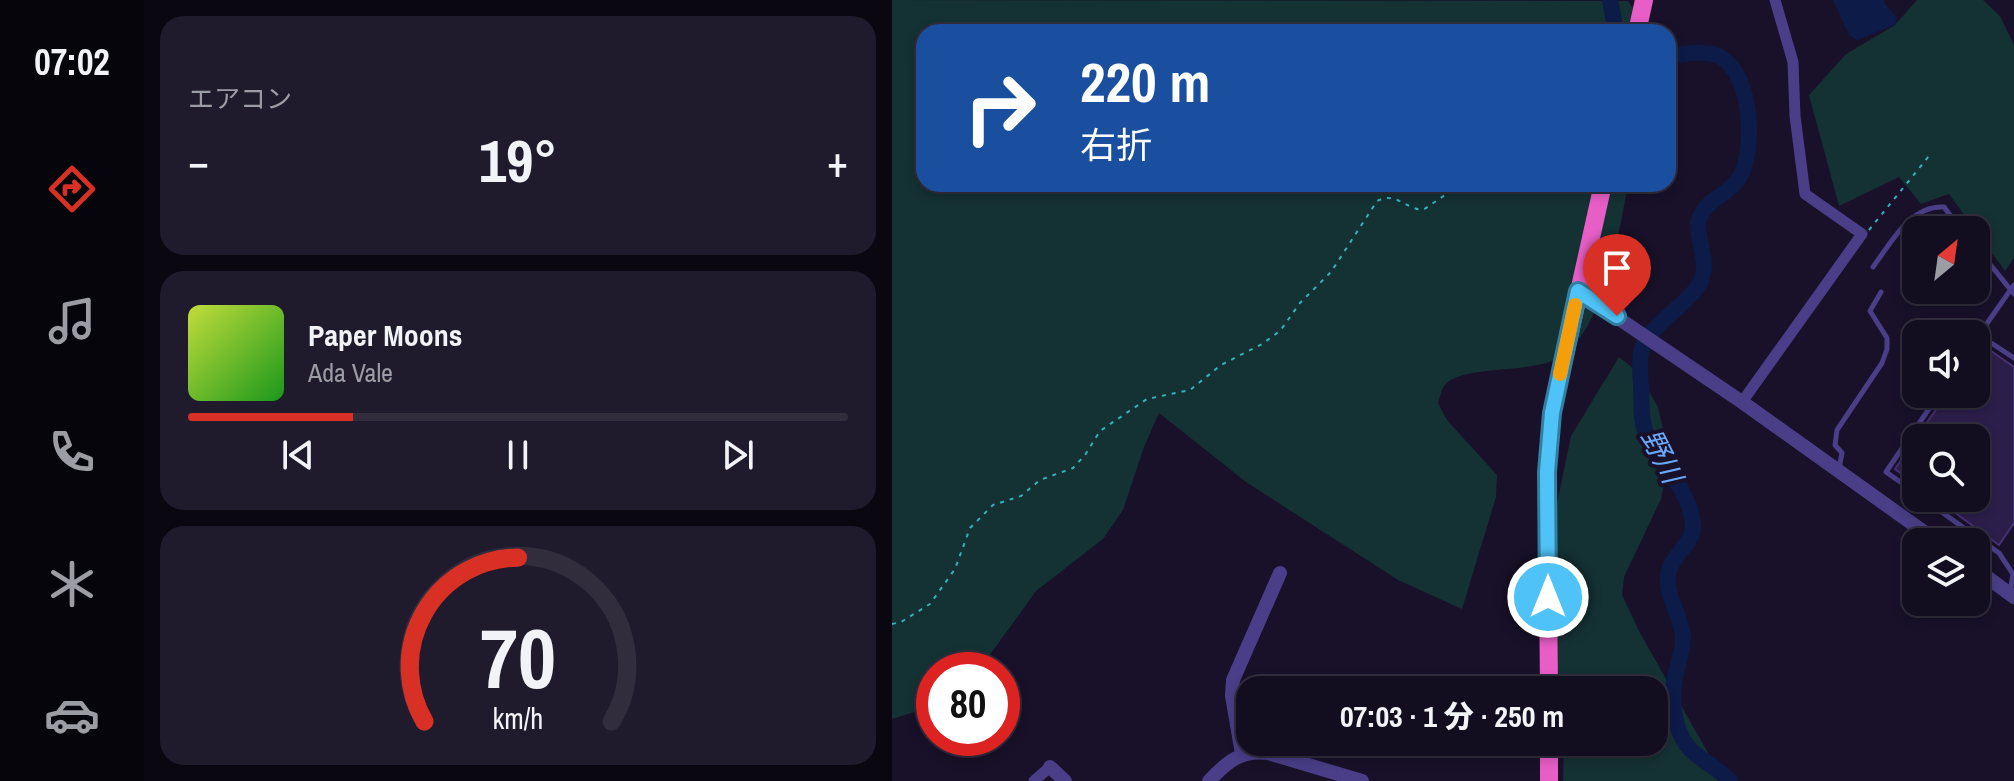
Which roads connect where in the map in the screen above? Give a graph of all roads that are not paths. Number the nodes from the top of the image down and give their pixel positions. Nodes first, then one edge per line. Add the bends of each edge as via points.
1 (1644, 0) edge
2 (1775, 0) edge
3 (1639, 24) edge
4 (1601, 192) edge
5 (1915, 216) edge
6 (1951, 216) edge
7 (1902, 229) edge
8 (1990, 263) edge
9 (1873, 267) dead end
10 (2013, 290) edge
11 (1578, 291) junction
12 (1881, 292) dead end
13 (1990, 321) edge
14 (1990, 344) edge
15 (2014, 358) edge
16 (1742, 402) junction
17 (1902, 448) edge
18 (1839, 471) junction
19 (1902, 483) edge
20 (1942, 512) edge
21 (1918, 528) edge
22 (1280, 573) dead end
23 (1990, 579) edge
24 (2012, 595) edge
25 (1549, 676) edge
26 (1236, 719) edge
27 (1238, 756) edge
28 (1278, 756) edge
29 (1549, 756) edge
30 (1050, 767) joint
31 (1034, 781) edge
32 (1065, 781) edge
33 (1209, 781) edge
34 (1362, 781) edge
35 (1549, 781) edge

1 - 3 highway
2 - 16 street via 1793,62 1805,194 1862,234
4 - 11 highway
5 - 6 lane via 1944,207
7 - 9 lane
8 - 10 lane
10 - 13 lane
11 - 16 street
11 - 25 highway via 1552,413 1547,472
12 - 18 lane via 1870,311 1887,338 1887,349 1837,430
14 - 15 lane
16 - 18 street
17 - 19 lane via 1886,472
18 - 21 street
20 - 24 lane via 1999,553 2013,574
22 - 26 street via 1233,680
23 - 24 street
27 - 33 street
28 - 34 street
29 - 35 highway
30 - 31 street
30 - 32 street

